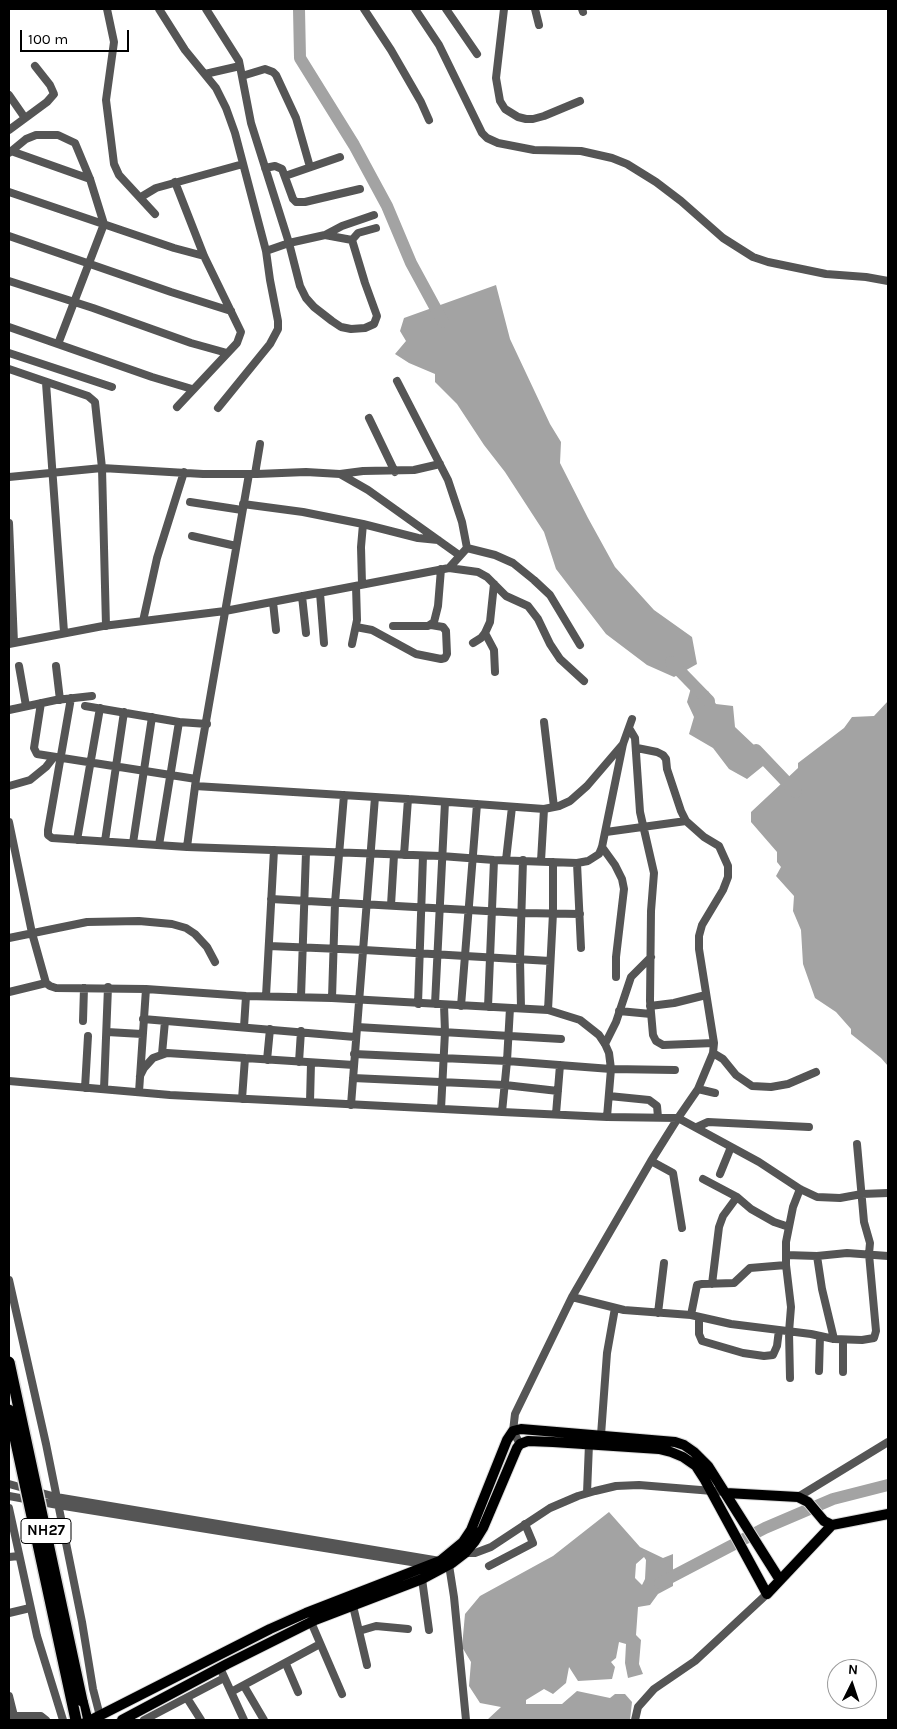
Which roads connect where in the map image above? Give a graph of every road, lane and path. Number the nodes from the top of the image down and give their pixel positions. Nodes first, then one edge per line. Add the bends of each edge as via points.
1 (107, 9) edge
2 (159, 9) edge
3 (206, 9) edge
4 (364, 9) edge
5 (415, 9) edge
6 (446, 9) edge
7 (504, 9) edge
8 (535, 9) edge
9 (539, 25) dead end
10 (476, 54) dead end
11 (35, 66) dead end
12 (240, 66) junction
13 (205, 74) junction
14 (242, 76) junction
15 (9, 95) edge
16 (580, 101) dead end
17 (25, 118) junction
18 (429, 120) dead end
19 (9, 130) edge
20 (10, 152) edge
21 (340, 157) dead end
22 (243, 164) junction
23 (310, 167) junction
24 (265, 168) junction
25 (284, 176) junction
26 (90, 178) junction
27 (175, 182) junction
28 (360, 189) dead end
29 (9, 192) edge
30 (141, 197) junction
31 (155, 214) dead end
32 (374, 216) dead end
33 (104, 224) junction
34 (376, 228) dead end
35 (325, 234) junction
36 (9, 236) edge
37 (352, 240) junction
38 (288, 243) junction
39 (266, 251) junction
40 (204, 256) junction
41 (89, 263) junction
42 (9, 281) edge
43 (888, 281) edge
44 (74, 302) junction
45 (231, 310) junction
46 (9, 327) edge
47 (58, 344) junction
48 (9, 353) edge
49 (227, 353) junction
50 (9, 368) edge
51 (397, 381) dead end
52 (46, 382) junction
53 (112, 388) dead end
54 (192, 389) junction
55 (178, 407) dead end
56 (218, 408) dead end
57 (369, 418) dead end
58 (260, 444) dead end
59 (440, 464) junction
60 (102, 468) junction
61 (52, 472) junction
62 (184, 472) junction
63 (395, 472) junction
64 (252, 474) junction
65 (340, 474) junction
66 (9, 477) edge
67 (190, 502) dead end
68 (243, 507) junction
69 (9, 523) edge
70 (363, 524) junction
71 (192, 536) dead end
72 (438, 540) junction
73 (236, 546) junction
74 (467, 548) junction
75 (459, 555) junction
76 (445, 568) junction
77 (494, 584) junction
78 (359, 585) junction
79 (320, 593) junction
80 (302, 596) junction
81 (273, 602) junction
82 (225, 611) junction
83 (143, 621) junction
84 (431, 625) junction
85 (106, 626) junction
86 (393, 626) dead end
87 (356, 627) junction
88 (276, 630) dead end
89 (64, 632) junction
90 (306, 633) dead end
91 (485, 633) junction
92 (11, 643) edge
93 (324, 643) dead end
94 (473, 643) dead end
95 (352, 644) dead end
96 (580, 645) dead end
97 (18, 666) dead end
98 (56, 666) dead end
99 (495, 672) dead end
100 (584, 681) dead end
101 (92, 696) dead end
102 (70, 698) junction
103 (60, 700) junction
104 (41, 703) junction
105 (26, 706) junction
106 (85, 706) dead end
107 (100, 708) junction
108 (9, 710) edge
109 (124, 712) junction
110 (152, 717) junction
111 (632, 718) dead end
112 (179, 722) junction
113 (544, 722) dead end
114 (206, 724) junction
115 (629, 728) junction
116 (623, 744) junction
117 (637, 748) junction
118 (52, 758) junction
119 (61, 759) junction
120 (90, 763) junction
121 (116, 767) junction
122 (143, 771) junction
123 (171, 776) junction
124 (196, 783) junction
125 (9, 786) edge
126 (344, 795) junction
127 (375, 798) junction
128 (408, 799) junction
129 (445, 802) junction
130 (477, 804) junction
131 (512, 807) junction
132 (554, 807) junction
133 (544, 809) junction
134 (686, 821) junction
135 (9, 822) edge
136 (644, 828) junction
137 (606, 832) junction
138 (77, 840) junction
139 (105, 841) junction
140 (133, 843) junction
141 (159, 845) junction
142 (186, 847) junction
143 (602, 847) junction
144 (274, 850) junction
145 (306, 852) junction
146 (340, 853) junction
147 (370, 854) junction
148 (394, 855) junction
149 (404, 855) junction
150 (423, 856) junction
151 (442, 856) junction
152 (473, 858) junction
153 (494, 860) junction
154 (506, 860) junction
155 (523, 860) junction
156 (541, 861) junction
157 (552, 862) junction
158 (577, 862) junction
159 (271, 899) junction
160 (305, 901) junction
161 (335, 903) junction
162 (365, 904) junction
163 (392, 905) junction
164 (420, 907) junction
165 (440, 908) junction
166 (468, 910) junction
167 (492, 911) junction
168 (522, 913) junction
169 (553, 914) junction
170 (580, 914) junction
171 (32, 933) junction
172 (9, 938) edge
173 (269, 946) junction
174 (303, 948) junction
175 (581, 948) dead end
176 (333, 949) junction
177 (364, 950) junction
178 (419, 953) junction
179 (437, 954) junction
180 (465, 956) junction
181 (490, 957) junction
182 (651, 957) junction
183 (520, 959) junction
184 (550, 961) junction
185 (216, 962) dead end
186 (616, 977) dead end
187 (46, 983) junction
188 (84, 988) junction
189 (108, 988) junction
190 (146, 989) junction
191 (9, 992) edge
192 (706, 995) junction
193 (246, 996) junction
194 (266, 996) junction
195 (301, 998) junction
196 (332, 998) junction
197 (360, 1000) junction
198 (418, 1004) junction
199 (435, 1004) junction
200 (444, 1005) junction
201 (461, 1006) junction
202 (488, 1007) junction
203 (510, 1008) junction
204 (521, 1008) junction
205 (548, 1010) junction
206 (651, 1010) junction
207 (619, 1011) junction
208 (143, 1019) junction
209 (83, 1021) dead end
210 (165, 1021) junction
211 (244, 1027) junction
212 (357, 1028) junction
213 (270, 1029) junction
214 (301, 1031) junction
215 (107, 1032) junction
216 (445, 1032) junction
217 (142, 1034) junction
218 (88, 1036) dead end
219 (508, 1036) junction
220 (355, 1037) junction
221 (561, 1038) dead end
222 (714, 1043) junction
223 (605, 1044) junction
224 (714, 1052) junction
225 (162, 1054) junction
226 (354, 1054) junction
227 (244, 1058) junction
228 (444, 1059) junction
229 (267, 1060) junction
230 (507, 1061) junction
231 (300, 1062) junction
232 (311, 1063) junction
233 (354, 1065) junction
234 (560, 1065) junction
235 (611, 1069) junction
236 (674, 1070) dead end
237 (816, 1072) dead end
238 (140, 1076) junction
239 (353, 1078) junction
240 (9, 1081) edge
241 (442, 1082) junction
242 (505, 1085) junction
243 (85, 1088) junction
244 (104, 1089) junction
245 (698, 1089) junction
246 (558, 1090) junction
247 (139, 1092) junction
248 (715, 1093) dead end
249 (609, 1096) junction
250 (242, 1099) junction
251 (310, 1102) junction
252 (351, 1105) junction
253 (441, 1109) junction
254 (502, 1112) junction
255 (556, 1114) junction
256 (607, 1117) junction
257 (658, 1117) junction
258 (678, 1118) junction
259 (696, 1127) junction
260 (809, 1127) dead end
261 (857, 1144) dead end
262 (731, 1146) junction
263 (651, 1161) junction
264 (720, 1174) dead end
265 (703, 1179) dead end
266 (800, 1190) junction
267 (888, 1193) edge
268 (862, 1194) junction
269 (737, 1197) junction
270 (788, 1227) junction
271 (682, 1228) dead end
272 (869, 1254) junction
273 (786, 1255) junction
274 (817, 1256) junction
275 (888, 1256) edge
276 (664, 1263) dead end
277 (786, 1265) junction
278 (9, 1280) edge
279 (712, 1284) junction
280 (572, 1297) junction
281 (615, 1308) junction
282 (658, 1313) junction
283 (695, 1316) junction
284 (779, 1330) junction
285 (789, 1332) junction
286 (820, 1336) junction
287 (834, 1339) junction
288 (843, 1340) junction
289 (9, 1362) edge
290 (819, 1371) dead end
291 (843, 1372) dead end
292 (790, 1378) dead end
293 (9, 1410) edge
294 (514, 1431) junction
295 (601, 1435) junction
296 (888, 1442) edge
297 (520, 1444) junction
298 (590, 1444) junction
299 (9, 1484) edge
300 (712, 1491) junction
301 (725, 1492) junction
302 (587, 1493) junction
303 (9, 1496) edge
304 (56, 1497) junction
305 (798, 1497) junction
306 (58, 1505) junction
307 (9, 1508) edge
308 (888, 1514) edge
309 (10, 1521) edge
310 (828, 1523) junction
311 (525, 1524) junction
312 (465, 1553) junction
313 (19, 1556) junction
314 (9, 1557) edge
315 (446, 1564) junction
316 (430, 1565) junction
317 (489, 1566) dead end
318 (422, 1580) junction
319 (780, 1580) junction
320 (767, 1594) junction
321 (353, 1606) junction
322 (30, 1608) junction
323 (9, 1613) edge
324 (311, 1622) junction
325 (408, 1628) dead end
326 (359, 1630) junction
327 (429, 1630) dead end
328 (320, 1644) junction
329 (286, 1664) junction
330 (367, 1665) dead end
331 (222, 1673) junction
332 (244, 1686) junction
333 (231, 1692) junction
334 (298, 1692) dead end
335 (342, 1694) dead end
336 (9, 1696) edge
337 (187, 1698) junction
338 (159, 1713) junction
339 (13, 1717) edge
340 (96, 1718) edge
341 (129, 1719) edge
342 (46, 1720) edge
343 (63, 1720) edge
344 (76, 1720) edge
345 (87, 1720) edge
346 (144, 1720) edge
347 (163, 1720) edge
348 (201, 1720) edge
349 (244, 1720) edge
350 (264, 1720) edge
351 (466, 1720) edge
352 (635, 1720) edge

1 - 30 street via 114,42 106,100 114,164 119,175
2 - 13 street
3 - 12 street via 237,56
4 - 18 street via 391,50
5 - 43 street via 439,45 487,138 534,150 581,150 612,158 656,182 723,238 753,257 826,274
6 - 10 street
7 - 16 street via 496,78 500,101 505,109 518,117 533,119
8 - 9 street
11 - 17 street via 54,94
12 - 13 street
12 - 14 street
13 - 22 street via 226,108
14 - 23 street via 265,69 276,75 296,118
14 - 24 street via 251,123
15 - 17 street
17 - 19 street
20 - 26 street
20 - 26 street via 36,135 58,135 74,143
21 - 23 street
22 - 27 street
22 - 39 street
23 - 25 street
24 - 25 street via 279,167
24 - 38 street
25 - 28 street via 293,199 299,203
26 - 33 street
27 - 30 street
27 - 40 street
29 - 33 street
30 - 31 street
32 - 35 street
33 - 40 street
33 - 41 street
34 - 37 street via 358,233
35 - 37 street
35 - 38 street
36 - 41 street
37 - 38 street via 377,316 374,324 365,328 341,327 314,307 300,286
38 - 39 street
39 - 56 street via 278,329 270,344
40 - 45 street
41 - 44 street
41 - 45 street
42 - 44 street
44 - 47 street
44 - 49 street
45 - 49 street via 240,328 240,336
46 - 47 street
47 - 54 street
48 - 53 street
49 - 54 street
50 - 52 street
51 - 59 street
52 - 60 street via 93,398
52 - 61 street
54 - 55 street
57 - 63 street
58 - 64 street
59 - 63 street
59 - 74 street via 462,522
60 - 61 street
60 - 62 street
60 - 85 street
61 - 66 street
61 - 89 street
62 - 64 street
62 - 83 street via 157,558
63 - 65 street
64 - 65 street
64 - 68 street
65 - 72 street
67 - 68 street
68 - 70 street via 304,512
68 - 73 street
69 - 92 street
70 - 72 street
70 - 78 street
71 - 73 street
72 - 75 street
73 - 82 street
74 - 75 street
74 - 96 street via 513,563 534,580 550,595
75 - 76 street
76 - 77 street via 478,572
76 - 78 street
76 - 84 street
77 - 91 street via 492,613
77 - 100 street via 506,596 520,601 534,612 560,659
78 - 79 street
78 - 87 street
79 - 80 street
79 - 93 street
80 - 81 street
80 - 90 street
81 - 82 street
81 - 88 street
82 - 83 street
82 - 114 street
83 - 85 street
84 - 86 street
84 - 87 street via 446,631 445,658 416,654 372,630
85 - 89 street
87 - 95 street
89 - 92 street
91 - 94 street
91 - 99 street via 494,650
97 - 105 street
98 - 103 street
101 - 102 street
102 - 103 street
102 - 119 street
103 - 104 street
104 - 105 street
104 - 118 street via 34,748 37,754
105 - 108 street
106 - 107 street
107 - 109 street
107 - 120 street
109 - 110 street
109 - 121 street
110 - 112 street
110 - 122 street
111 - 115 street
112 - 114 street
112 - 123 street
113 - 132 street
114 - 124 street
115 - 116 street
115 - 117 street via 636,738
116 - 132 street via 587,786 570,801
116 - 137 street
117 - 134 street via 657,752 666,759 673,789
117 - 136 street via 640,812
118 - 119 street
118 - 125 street via 30,780
119 - 120 street
119 - 138 street via 48,835
120 - 121 street
120 - 138 street
121 - 122 street
121 - 139 street
122 - 123 street
122 - 140 street
123 - 124 street
123 - 141 street
124 - 126 street
124 - 142 street
126 - 127 street
126 - 146 street
127 - 128 street
127 - 147 street
128 - 129 street
128 - 149 street
129 - 130 street
129 - 151 street
130 - 131 street
130 - 152 street
131 - 133 street
131 - 154 street
132 - 133 street
133 - 156 street
134 - 136 street
134 - 192 street via 719,846 728,866 723,890 699,936
135 - 171 street
136 - 137 street
136 - 182 street via 654,873
137 - 143 street
138 - 139 street
139 - 140 street
140 - 141 street
141 - 142 street
142 - 144 street
143 - 158 street via 594,859
143 - 186 street via 615,865 624,889
144 - 145 street
144 - 159 street
145 - 146 street
145 - 160 street
146 - 147 street
146 - 161 street
147 - 148 street
147 - 162 street
148 - 149 street
148 - 163 street
149 - 150 street
150 - 151 street
150 - 164 street
151 - 152 street
151 - 165 street
152 - 153 street
152 - 166 street
153 - 154 street
153 - 167 street
154 - 155 street
155 - 156 street
155 - 168 street
156 - 157 street
157 - 158 street
157 - 169 street
158 - 170 street
159 - 160 street
159 - 173 street
160 - 161 street
160 - 174 street
161 - 162 street
161 - 176 street
162 - 163 street
162 - 177 street
163 - 164 street
164 - 165 street
164 - 178 street
165 - 166 street
165 - 179 street
166 - 167 street
166 - 180 street
167 - 168 street
167 - 181 street
168 - 169 street
168 - 183 street
169 - 170 street
169 - 184 street
170 - 175 street
171 - 172 street
171 - 185 street via 96,922 172,924 195,934
171 - 187 street
173 - 174 street
173 - 194 street
174 - 176 street
174 - 195 street
176 - 177 street
176 - 196 street
177 - 178 street
177 - 197 street
178 - 179 street
178 - 198 street
179 - 180 street
179 - 199 street
180 - 181 street
180 - 201 street
181 - 183 street
181 - 202 street
182 - 206 street
182 - 207 street via 631,978
183 - 184 street
183 - 204 street
184 - 205 street
187 - 188 street via 56,988
187 - 191 street
188 - 189 street
188 - 209 street
189 - 190 street
189 - 215 street
190 - 193 street
190 - 208 street
192 - 206 street
192 - 222 street
193 - 194 street
193 - 211 street
194 - 195 street
195 - 196 street
196 - 197 street
197 - 198 street
197 - 212 street
198 - 199 street
199 - 200 street
200 - 201 street
200 - 216 street
201 - 202 street
202 - 203 street
203 - 204 street
203 - 219 street
204 - 205 street
205 - 223 street via 580,1020
206 - 207 street
206 - 222 street via 653,1036 663,1045
207 - 223 street
208 - 210 street
208 - 217 street
210 - 211 street
210 - 225 street
211 - 213 street
212 - 216 street
212 - 220 street
213 - 214 street
213 - 229 street
214 - 220 street
214 - 231 street
215 - 217 street
215 - 244 street
216 - 219 street
216 - 228 street
217 - 238 street
218 - 243 street
219 - 221 street
219 - 230 street
220 - 226 street
222 - 224 street
223 - 235 street
224 - 237 street via 752,1086 788,1084
224 - 245 street
225 - 227 street
225 - 238 street via 147,1063
226 - 228 street
226 - 233 street
227 - 229 street
227 - 250 street
228 - 230 street
228 - 241 street
229 - 231 street
230 - 234 street
230 - 242 street
231 - 232 street
232 - 233 street
232 - 251 street
233 - 239 street
234 - 235 street
234 - 246 street
235 - 236 street
235 - 249 street
238 - 247 street
239 - 241 street
239 - 252 street
240 - 243 street
241 - 242 street
241 - 253 street
242 - 246 street
242 - 254 street
243 - 244 street
244 - 247 street
245 - 248 street
245 - 258 street
246 - 255 street
247 - 250 street
249 - 256 street
249 - 257 street via 649,1100 657,1106
250 - 251 street
251 - 252 street
252 - 253 street
253 - 254 street
254 - 255 street
255 - 256 street
256 - 257 street
257 - 258 street
258 - 259 street
258 - 263 street
259 - 260 street via 713,1122
259 - 262 street
261 - 268 street
262 - 264 street
262 - 266 street
263 - 271 street via 670,1171 674,1177
263 - 280 street
265 - 269 street
266 - 268 street via 827,1198
266 - 270 street
267 - 268 street
268 - 272 street
269 - 270 street via 767,1218
269 - 279 street via 718,1226
270 - 273 street
272 - 274 street
272 - 275 street
272 - 288 street via 874,1338
273 - 274 street
273 - 277 street
274 - 287 street
276 - 282 street
277 - 279 street via 750,1268 734,1283
277 - 285 street
278 - 304 street
279 - 283 street via 697,1285
280 - 281 street
280 - 294 street via 515,1414
281 - 282 street
281 - 295 street via 607,1353
282 - 283 street
283 - 284 street
283 - 284 street via 702,1341 750,1354 774,1356
284 - 285 street
285 - 286 street
285 - 292 street
286 - 287 street
286 - 290 street
287 - 288 street
288 - 291 street
289 - 345 highway, NH27, bridge
293 - 344 highway, NH27, bridge
294 - 295 main road
294 - 297 street
294 - 315 main road via 507,1440 471,1530
295 - 301 main road via 684,1445 708,1466
296 - 305 street
297 - 298 main road via 528,1441
297 - 312 main road via 483,1528
298 - 300 main road via 671,1452 696,1466
298 - 302 street
299 - 304 street
300 - 301 street
300 - 302 street via 639,1485 616,1486
300 - 320 main road
301 - 305 main road
301 - 319 main road
302 - 311 street via 550,1508
303 - 306 street
304 - 306 street
304 - 315 street
305 - 310 main road via 808,1502
306 - 316 street
306 - 340 street via 82,1622
307 - 309 street
308 - 310 main road
309 - 313 street
310 - 319 main road
311 - 312 street via 491,1547 475,1554
311 - 317 street via 534,1543
312 - 315 main road
313 - 314 street
313 - 322 street
315 - 316 main road
315 - 318 main road
315 - 351 street via 456,1618
316 - 340 main road via 270,1629
318 - 321 main road
318 - 327 street
319 - 320 main road
320 - 352 street via 695,1660 654,1689 638,1707
321 - 324 main road
321 - 326 street
322 - 323 street
322 - 343 street
324 - 328 street
324 - 331 main road
325 - 326 street via 376,1626
326 - 330 street
328 - 329 street
328 - 335 street
329 - 332 street
329 - 334 street
331 - 333 street
331 - 337 street
331 - 341 main road
332 - 333 street
332 - 350 street
333 - 349 street
336 - 339 street
337 - 338 street
337 - 348 street
338 - 346 street
338 - 347 street
339 - 342 street via 41,1716

